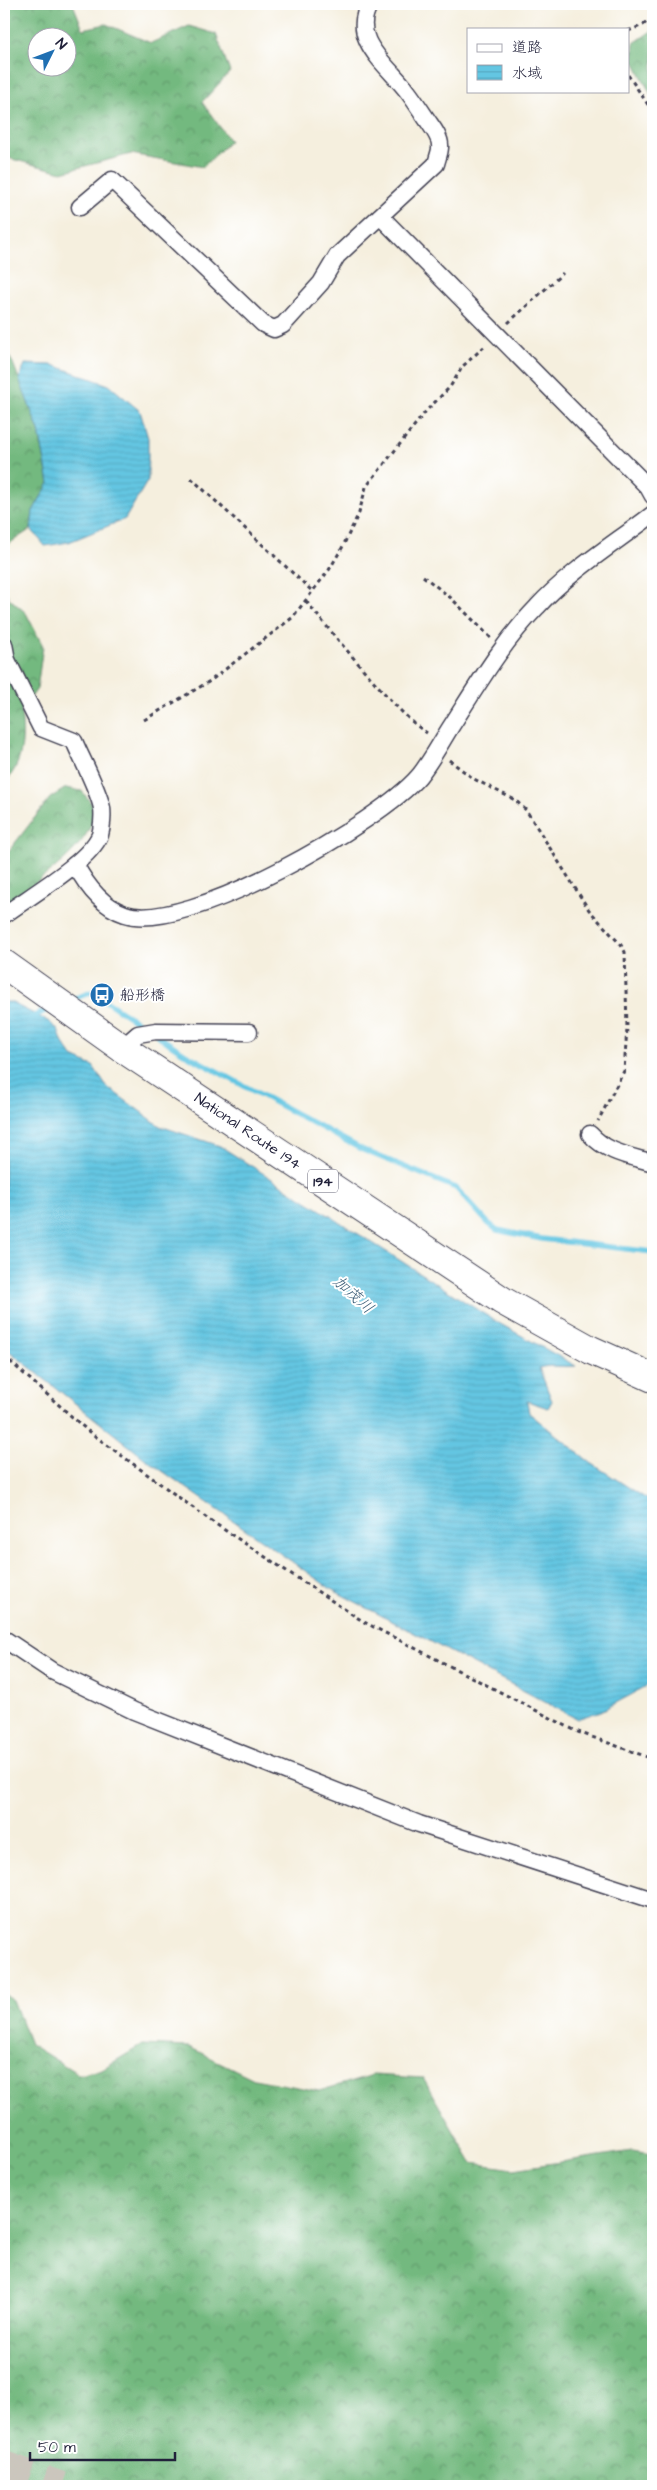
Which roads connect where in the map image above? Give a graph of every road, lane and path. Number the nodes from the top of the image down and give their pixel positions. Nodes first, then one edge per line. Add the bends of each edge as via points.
1 (370, 4) edge
2 (653, 17) edge
3 (630, 30) edge
4 (630, 78) edge
5 (653, 112) edge
6 (80, 207) dead end
7 (380, 216) junction
8 (563, 273) dead end
9 (497, 334) junction
10 (191, 478) dead end
11 (653, 496) edge
12 (653, 514) edge
13 (423, 576) dead end
14 (312, 591) junction
15 (306, 601) junction
16 (4, 644) edge
17 (501, 648) junction
18 (144, 720) dead end
19 (439, 746) junction
20 (75, 864) junction
21 (4, 915) edge
22 (4, 964) edge
23 (249, 1032) dead end
24 (122, 1048) junction
25 (590, 1134) joint
26 (653, 1163) edge
27 (4, 1356) edge
28 (653, 1378) edge
29 (4, 1639) edge
30 (653, 1759) edge
31 (653, 1900) edge

1 - 7 street via 363,15 367,39 408,92 440,145 436,164
2 - 3 path
4 - 5 path
6 - 7 street via 112,180 263,324 274,329 283,325 321,283 337,256
7 - 9 street
8 - 9 path
9 - 11 street via 648,486
9 - 14 path via 463,366 450,387 426,411 366,487 359,513 342,548
10 - 14 path
12 - 17 street via 569,577 539,604
13 - 17 path via 451,598
14 - 15 path
15 - 18 path via 292,618 210,681
15 - 19 path via 390,699
16 - 20 street via 7,660 41,728 74,741 102,808 100,834
17 - 19 street
19 - 20 street via 418,776 377,812 344,835 210,901 172,912 146,916 126,914 107,905 84,882
19 - 25 path via 474,779 526,810 589,910 625,952 627,1028 624,1070
20 - 21 street
22 - 24 highway, National Route 194 / 194
23 - 24 street via 156,1031 138,1034
24 - 28 highway, National Route 194 / 194 via 503,1302 591,1350
25 - 26 street via 600,1145
27 - 30 path via 88,1431 214,1523 364,1622 578,1732
29 - 31 street via 52,1671 134,1711 418,1824

